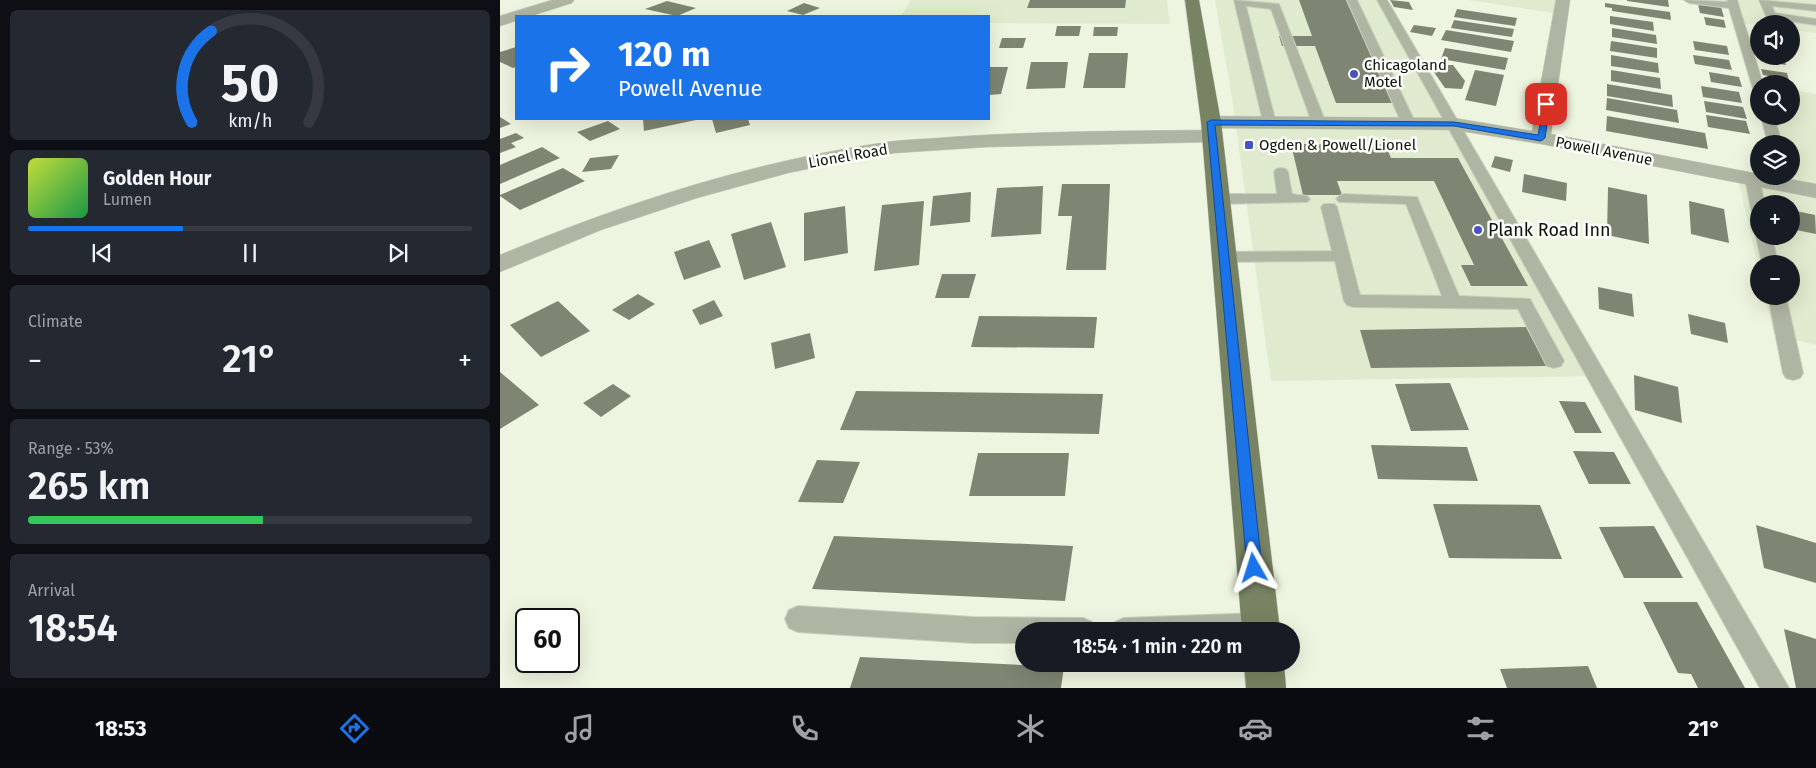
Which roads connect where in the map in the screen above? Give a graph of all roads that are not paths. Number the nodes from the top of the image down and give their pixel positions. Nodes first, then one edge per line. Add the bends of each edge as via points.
1 (567, 0) edge
2 (1192, 0) edge
3 (1352, 0) edge
4 (1382, 0) edge
5 (1563, 0) edge
6 (1689, 0) edge
7 (1240, 1) edge
8 (1765, 1) edge
9 (1733, 3) edge
10 (1816, 8) edge
11 (519, 15) edge
12 (515, 16) edge
13 (500, 21) edge
14 (1816, 22) edge
15 (1755, 75) edge
16 (1269, 123) junction
17 (1319, 123) junction
18 (1410, 124) junction
19 (1454, 124) junction
20 (1212, 129) junction
21 (1541, 138) junction
22 (1281, 172) dead end
23 (1750, 179) edge
24 (1798, 185) edge
25 (1816, 191) edge
26 (1218, 199) junction
27 (1285, 199) junction
28 (1302, 199) dead end
29 (1344, 199) dead end
30 (1329, 207) dead end
31 (1342, 256) junction
32 (1224, 257) junction
33 (500, 264) edge
34 (1453, 302) junction
35 (1779, 305) edge
36 (1554, 361) dead end
37 (1793, 374) dead end
38 (798, 619) dead end
39 (1260, 622) edge
40 (1015, 630) edge
41 (1265, 672) edge
42 (1266, 688) edge
43 (1776, 688) edge

1 - 11 street
2 - 20 main road
3 - 18 lane
4 - 19 lane
5 - 21 street
6 - 9 lane
7 - 16 lane
7 - 17 lane via 1276,6
8 - 10 lane
8 - 14 lane via 1771,16
9 - 15 lane
12 - 13 street
16 - 17 street, Powell Avenue
16 - 20 street, Powell Avenue
17 - 18 street, Powell Avenue
18 - 19 street, Powell Avenue
19 - 21 street, Powell Avenue
19 - 43 lane
20 - 26 main road
20 - 33 street, Lionel Road via 1018,138 889,148 834,157 674,198 608,220
21 - 23 street, Powell Avenue
22 - 27 lane
24 - 25 street, Powell Avenue
26 - 27 lane
26 - 32 main road
27 - 28 lane
29 - 34 lane via 1412,200
30 - 31 lane
31 - 32 lane
31 - 34 lane via 1354,301
32 - 39 main road
34 - 36 lane via 1524,303
35 - 37 lane
38 - 40 lane
41 - 42 main road

